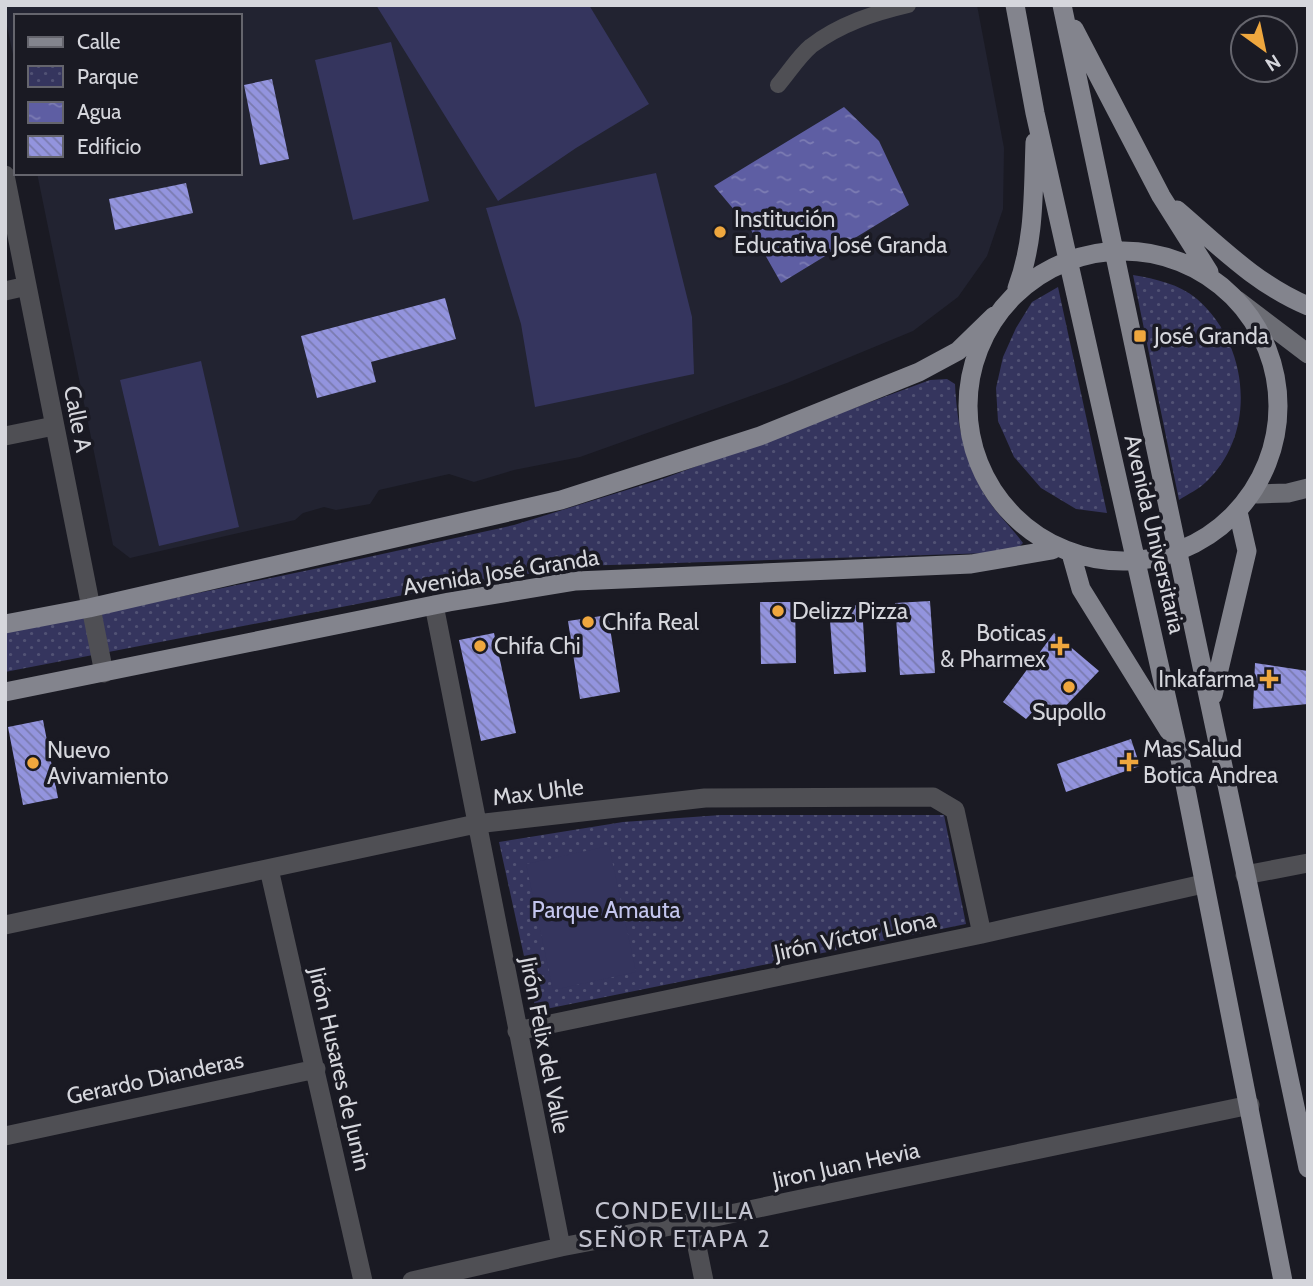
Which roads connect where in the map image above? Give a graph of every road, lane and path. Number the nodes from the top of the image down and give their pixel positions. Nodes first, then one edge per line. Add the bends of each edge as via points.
1 (908, 5) edge
2 (1015, 5) edge
3 (1062, 5) edge
4 (778, 85) dead end
5 (1035, 113) junction
6 (5, 175) edge
7 (1161, 197) junction
8 (1114, 247) junction
9 (1067, 256) junction
10 (1211, 276) junction
11 (27, 286) junction
12 (1017, 289) junction
13 (5, 291) edge
14 (1237, 300) junction
15 (1308, 306) edge
16 (994, 316) junction
17 (1308, 354) edge
18 (54, 426) junction
19 (5, 436) edge
20 (1308, 488) edge
21 (1256, 494) junction
22 (1239, 516) junction
23 (1052, 550) junction
24 (1178, 551) junction
25 (1072, 557) junction
26 (1137, 563) junction
27 (433, 605) junction
28 (89, 608) junction
29 (5, 624) edge
30 (104, 673) junction
31 (5, 692) edge
32 (1211, 703) junction
33 (1177, 744) junction
34 (476, 824) junction
35 (1308, 863) edge
36 (269, 869) junction
37 (1245, 875) junction
38 (1203, 884) junction
39 (5, 925) edge
40 (982, 934) junction
41 (517, 1031) junction
42 (316, 1069) junction
43 (1299, 1090) edge
44 (1250, 1105) junction
45 (5, 1136) edge
46 (1308, 1168) edge
47 (692, 1222) junction
48 (561, 1247) junction
49 (467, 1275) edge
50 (363, 1281) edge
51 (412, 1281) edge
52 (704, 1281) edge
53 (1283, 1281) edge

1 - 4 lane via 847,24 809,47
2 - 5 main road, Avenida Universitaria
3 - 7 main road
3 - 8 main road, Avenida Universitaria
5 - 9 main road, Avenida Universitaria
5 - 12 main road via 1032,231
6 - 11 street, Calle A
7 - 10 main road
7 - 15 main road via 1254,276
8 - 9 main road
8 - 10 main road via 1181,259
8 - 24 main road, Avenida Universitaria
9 - 12 main road
9 - 26 main road, Avenida Universitaria
10 - 14 main road
11 - 13 street
11 - 18 street, Calle A
12 - 16 main road
14 - 17 main road
14 - 21 main road via 1256,329 1268,362 1272,397 1272,431
16 - 23 main road via 970,381 976,448 1004,500
16 - 28 main road via 958,351 919,372 760,436 561,500
18 - 19 street
18 - 28 street, Calle A
20 - 21 main road
21 - 22 main road
22 - 24 main road
22 - 32 main road via 1247,551
23 - 25 main road
23 - 27 main road, Avenida José Granda via 971,564 576,581
24 - 26 main road
24 - 32 main road, Avenida Universitaria
25 - 26 main road via 1105,565
25 - 33 main road via 1081,589
26 - 33 main road, Avenida Universitaria
27 - 30 main road, Avenida José Granda
27 - 34 street, Jirón Felix del Valle
28 - 29 main road
28 - 30 street, Calle A
30 - 31 main road, Avenida José Granda
32 - 37 main road, Avenida Universitaria
33 - 38 main road, Avenida Universitaria
34 - 36 street, Max Uhle
34 - 40 street, Max Uhle via 705,797 933,797 955,810
34 - 41 street, Jirón Felix del Valle
35 - 37 street
36 - 39 street, Max Uhle
36 - 42 street, Jirón Husares de Junin
37 - 43 main road, Avenida Universitaria
38 - 40 street, Jirón Víctor Llona
38 - 44 main road, Avenida Universitaria
40 - 41 street, Jirón Víctor Llona
41 - 48 street, Jirón Felix del Valle
42 - 45 street, Gerardo Dianderas
42 - 50 street, Jirón Husares de Junin
43 - 46 main road, Avenida Universitaria
44 - 47 street, Jiron Juan Hevia
44 - 53 main road, Avenida Universitaria
47 - 48 street, Jiron Juan Hevia
47 - 52 street
48 - 49 street, Jiron Juan Hevia
49 - 51 street, Jiron Juan Hevia

